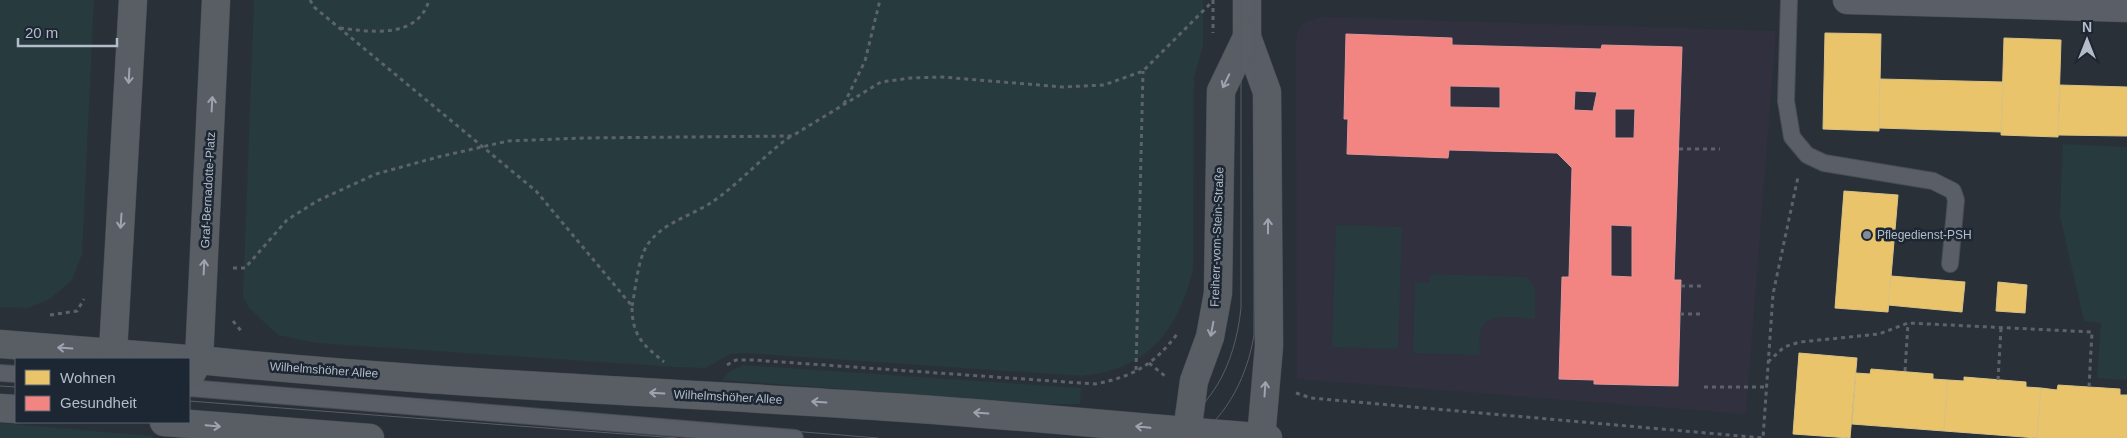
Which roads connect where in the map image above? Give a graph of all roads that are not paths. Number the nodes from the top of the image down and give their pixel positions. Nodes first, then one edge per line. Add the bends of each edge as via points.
1 (133, 0) edge
2 (216, 0) edge
3 (1247, 0) edge
4 (1790, 0) edge
5 (1847, 0) edge
6 (2127, 8) edge
7 (1247, 37) junction
8 (1950, 264) dead end
9 (0, 344) edge
10 (116, 356) edge
11 (135, 358) edge
12 (191, 364) edge
13 (0, 373) edge
14 (15, 374) edge
15 (190, 388) edge
16 (0, 408) edge
17 (15, 409) edge
18 (177, 423) edge
19 (1188, 435) edge
20 (370, 438) edge
21 (795, 438) edge
22 (1261, 438) edge
23 (1268, 438) edge

1 -> 10 street
12 -> 2 street, Graf-Bernadotte-Platz
3 - 7 street, Freiherr-vom-Stein-Straße
4 - 8 lane via 1786,101 1792,137 1807,155 1824,163 1934,181 1953,191 1956,200
5 - 6 street
7 -> 19 street, Freiherr-vom-Stein-Straße via 1221,91 1218,293 1210,337 1194,381
22 -> 7 street, Freiherr-vom-Stein-Straße via 1268,346 1267,92
10 -> 9 street, Wilhelmshöher Allee
10 - 11 street, Wilhelmshöher Allee
19 -> 12 street, Wilhelmshöher Allee via 1090,422 888,407
13 - 14 lane
15 - 21 lane
16 - 17 street
18 -> 20 street
19 - 22 street, Wilhelmshöher Allee
22 - 23 street, Wilhelmshöher Allee

